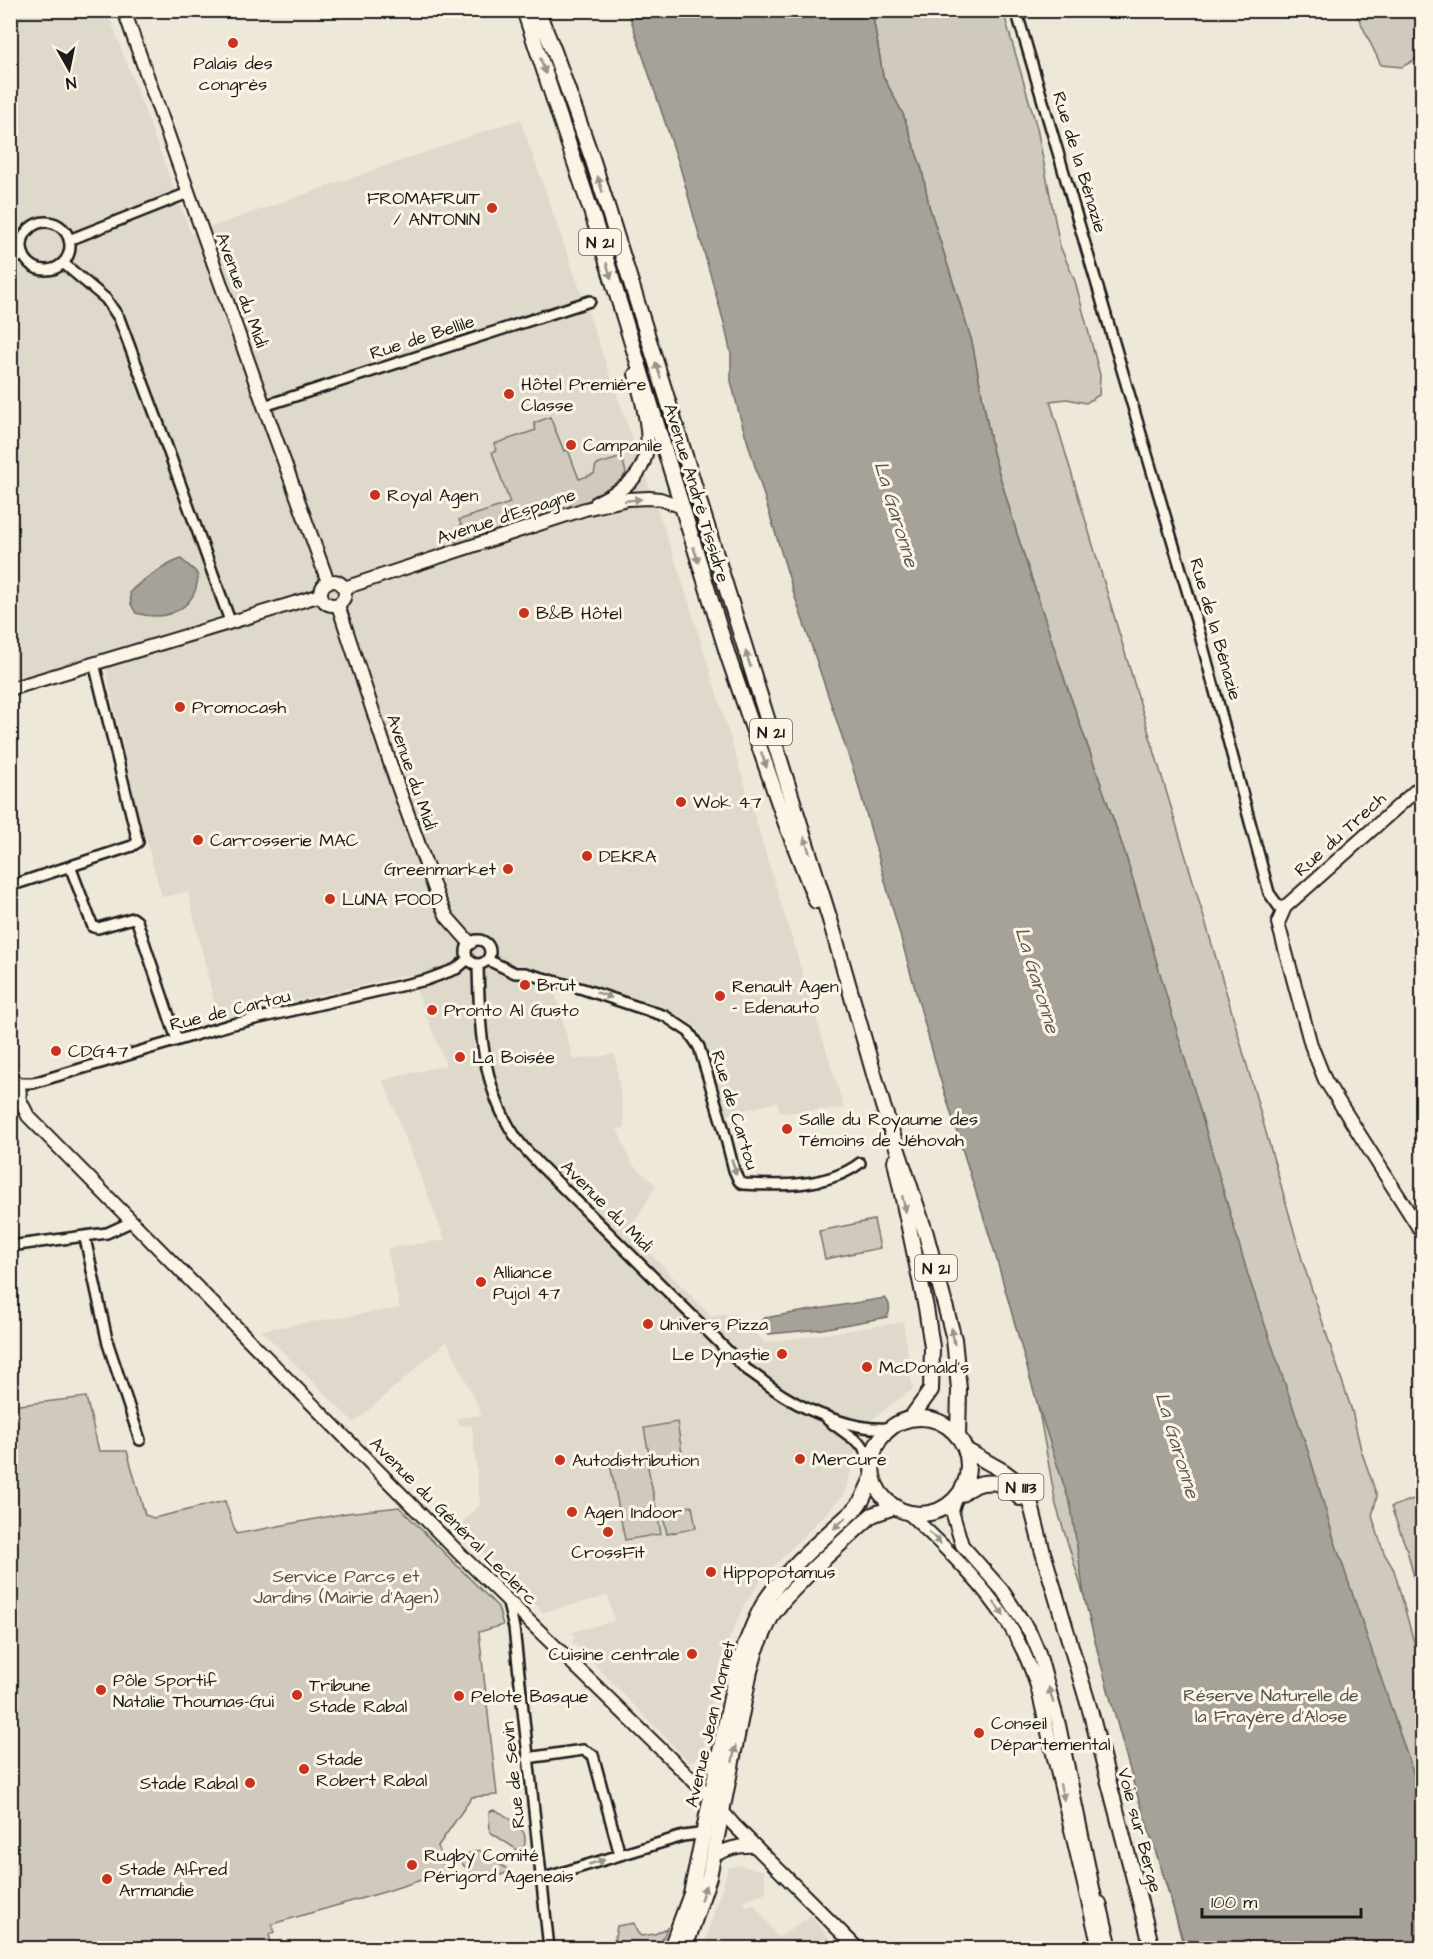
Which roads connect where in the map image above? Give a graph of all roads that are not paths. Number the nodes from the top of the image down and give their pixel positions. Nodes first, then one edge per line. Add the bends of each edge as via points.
1 (524, 10) edge
2 (537, 10) edge
3 (1016, 10) edge
4 (125, 13) edge
5 (188, 193) junction
6 (69, 240) junction
7 (24, 255) junction
8 (10, 260) edge
9 (63, 263) junction
10 (617, 296) junction
11 (591, 301) dead end
12 (264, 406) junction
13 (680, 506) junction
14 (585, 509) junction
15 (328, 582) junction
16 (344, 588) junction
17 (321, 595) junction
18 (338, 604) junction
19 (230, 621) junction
20 (94, 663) junction
21 (10, 689) edge
22 (1422, 785) edge
23 (70, 866) junction
24 (19, 883) dead end
25 (1282, 911) junction
26 (470, 943) junction
27 (468, 959) junction
28 (488, 960) junction
29 (478, 965) junction
30 (847, 982) junction
31 (177, 1040) junction
32 (14, 1081) edge
33 (33, 1083) junction
34 (15, 1103) edge
35 (883, 1106) junction
36 (860, 1163) dead end
37 (131, 1222) junction
38 (1422, 1233) edge
39 (85, 1238) junction
40 (10, 1246) edge
41 (814, 1410) junction
42 (911, 1418) junction
43 (888, 1428) junction
44 (958, 1436) junction
45 (140, 1440) dead end
46 (966, 1450) junction
47 (873, 1470) junction
48 (958, 1498) junction
49 (900, 1510) junction
50 (1042, 1549) junction
51 (507, 1599) junction
52 (527, 1758) junction
53 (710, 1797) junction
54 (723, 1812) junction
55 (711, 1834) junction
56 (754, 1846) junction
57 (620, 1855) junction
58 (713, 1856) junction
59 (1092, 1875) junction
60 (541, 1879) junction
61 (549, 1948) edge
62 (671, 1948) edge
63 (685, 1948) edge
64 (857, 1948) edge
65 (1099, 1948) edge
66 (1105, 1948) edge
67 (1111, 1948) edge
68 (1152, 1948) edge

1 -> 10 main road, Avenue André Tissidre / N 21
30 -> 2 main road, Avenue André Tissidre / N 21 via 592,161
3 - 25 street, Rue de la Bénazie via 1197,624 1269,893
4 - 5 street, Avenue du Midi
5 - 6 street
5 - 12 street, Avenue du Midi
6 - 7 street via 57,225 36,224 23,241
6 - 9 street via 69,252
7 - 8 street
7 - 9 street via 41,270
9 - 19 street via 106,299 118,318
10 - 13 main road, Avenue André Tissidre / N 21
10 - 14 street via 646,418 644,462 622,489
11 - 12 street, Rue de Bellile
12 - 15 street, Avenue du Midi
14 -> 13 street, Avenue d'Espagne via 649,498
13 -> 30 main road, Avenue André Tissidre / N 21 via 782,813
14 - 16 street, Avenue d'Espagne
15 - 16 street via 336,581
15 - 17 street
16 - 18 street via 344,599
17 - 18 street via 327,604
17 - 19 street
18 - 26 street, Avenue du Midi via 438,898 447,917
19 - 20 street
20 - 21 street
20 - 23 street via 138,842
22 - 25 street, Rue du Trech
23 - 24 street
23 - 31 street via 93,927 132,918 137,921
25 - 38 street via 1278,929 1316,1061
26 - 27 street via 465,952
26 - 28 street via 486,943 491,953
27 - 29 street
27 - 31 street, Rue de Cartou via 456,969 426,980
28 - 29 street
28 -> 36 street, Rue de Cartou via 515,973 583,988 665,1016 689,1032 699,1047 734,1170 743,1184 791,1184 832,1178
29 - 41 street, Avenue du Midi via 481,1035 488,1068 497,1102 515,1136 741,1365 784,1396
30 - 35 main road, Avenue André Tissidre
31 - 33 street, Rue de Cartou
32 - 33 street, Rue de Cartou
32 - 34 street, Avenue du Général Leclerc via 20,1088
33 - 34 street, Rue de Cartou
34 - 37 street, Avenue du Général Leclerc
35 -> 42 main road, Avenue André Tissidre / N 21 via 931,1339 932,1390
44 -> 35 main road, Avenue André Tissidre / N 21 via 958,1367 952,1328 915,1197
37 - 39 street via 112,1232
37 - 51 street, Avenue du Général Leclerc
39 - 40 street
39 - 45 street via 108,1344
41 - 43 street, Avenue du Midi via 862,1428
41 - 47 street, Avenue du Midi via 862,1445
42 - 43 main road
42 - 44 main road via 935,1422
43 - 47 main road via 874,1451
44 - 46 main road
46 - 48 main road via 967,1473
46 - 50 main road, N 1113 via 1010,1476 1026,1493
47 - 49 main road via 881,1495
47 -> 53 main road, Avenue Jean Monnet via 862,1500 773,1591 749,1633 737,1668
48 - 49 main road via 945,1509 932,1513 919,1515
48 - 50 main road, N 1113 via 970,1486 981,1483 1008,1486 1024,1506
59 -> 48 street via 1040,1653 1002,1590 962,1545 952,1511
54 -> 49 main road, Avenue Jean Monnet via 750,1671 772,1615 817,1565 872,1515
49 -> 65 street via 927,1530 989,1595 1028,1658
50 - 68 main road, Voie sur Berge / N 1113 via 1072,1644
51 - 52 street, Rue de Sevin via 514,1628
51 - 53 street, Avenue du Général Leclerc
52 - 57 street via 583,1750 593,1755
52 - 60 street, Rue de Sevin
53 - 54 street, Avenue du Général Leclerc
53 - 55 main road, Avenue Jean Monnet
54 - 55 main road, Avenue Jean Monnet
54 - 56 street, Avenue du Général Leclerc
55 - 57 street via 683,1836
55 - 58 main road, Avenue Jean Monnet
55 - 62 main road, Avenue Jean Monnet
56 - 58 street via 730,1848
56 - 64 street, Avenue du Général Leclerc
60 -> 57 street
63 -> 58 main road, Avenue Jean Monnet
59 - 66 street
59 - 67 street
60 - 61 street, Rue de Sevin

